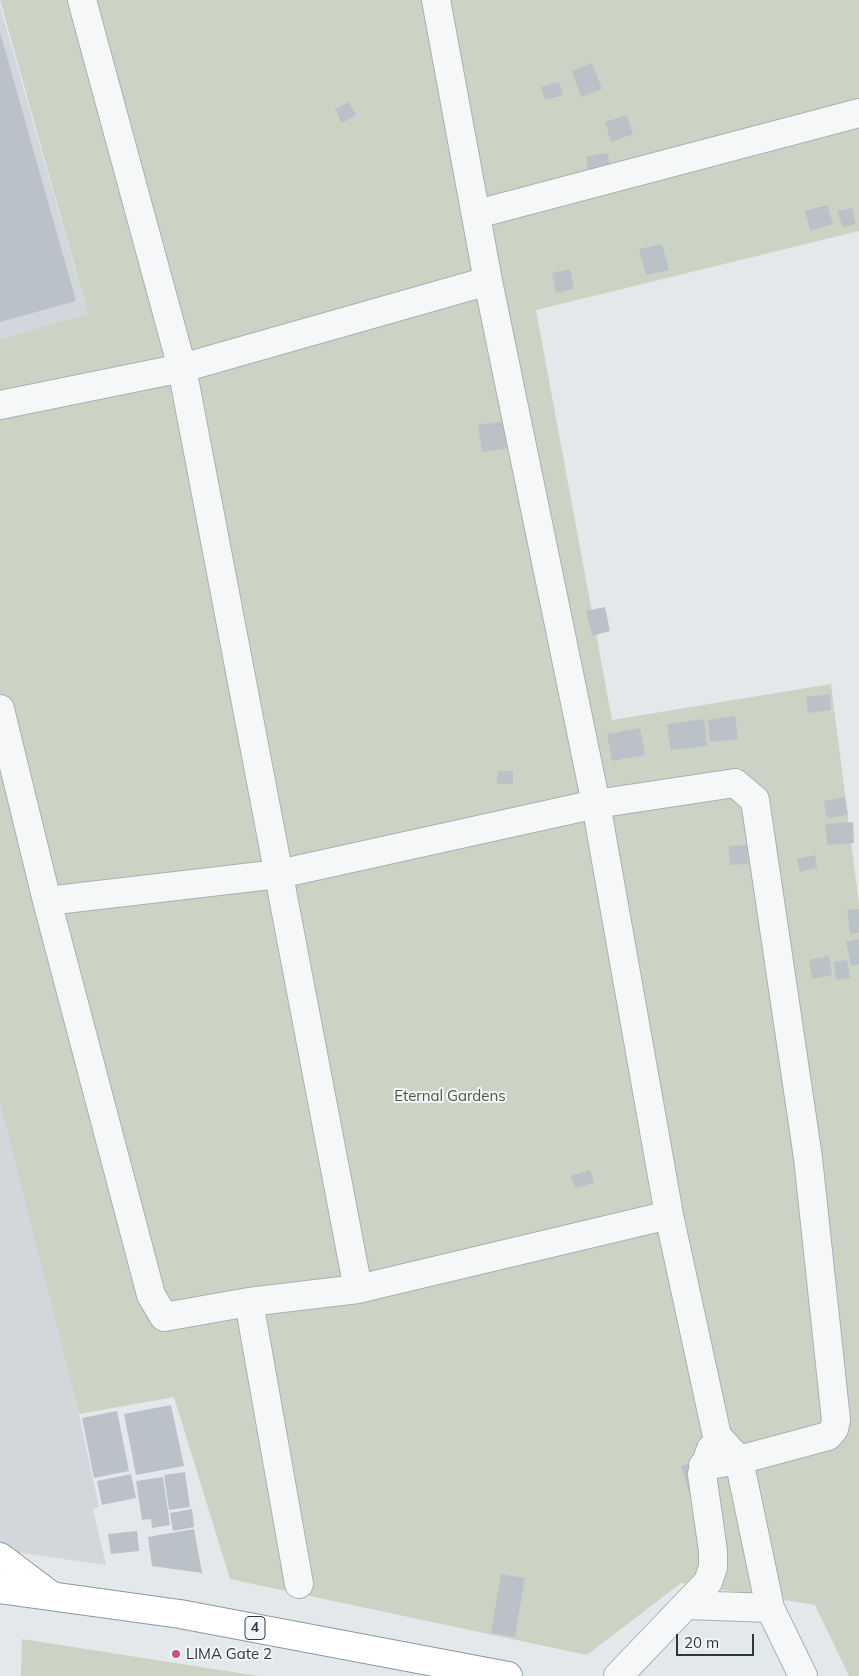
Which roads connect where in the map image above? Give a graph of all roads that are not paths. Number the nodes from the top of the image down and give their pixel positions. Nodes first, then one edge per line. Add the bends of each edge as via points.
1 (82, 0) edge
2 (436, 0) edge
3 (859, 113) edge
4 (477, 214) junction
5 (488, 282) junction
6 (182, 368) junction
7 (0, 405) edge
8 (0, 710) edge
9 (596, 804) junction
10 (279, 874) junction
11 (47, 901) junction
12 (669, 1215) junction
13 (358, 1290) junction
14 (249, 1302) junction
15 (717, 1436) junction
16 (739, 1460) junction
17 (704, 1466) junction
18 (0, 1557) edge
19 (299, 1584) dead end
20 (0, 1589) edge
21 (51, 1595) junction
22 (687, 1605) junction
23 (770, 1608) junction
24 (508, 1676) edge
25 (618, 1676) edge
26 (803, 1676) edge

1 - 6 street
2 - 4 street
3 - 4 street
4 - 5 street
5 - 6 street
5 - 9 street
6 - 7 street
6 - 10 street
8 - 11 street
9 - 10 street
9 - 12 street
9 - 16 street via 735,783 755,800 808,1158 836,1420 828,1436
10 - 11 street
10 - 13 street
11 - 14 street via 151,1295 164,1317
12 - 13 street
12 - 15 street
13 - 14 street
14 - 19 street
15 - 16 street
15 - 17 street
16 - 17 street
16 - 23 street
17 - 22 street via 702,1474 713,1567 708,1582
18 - 21 highway
20 - 21 highway, 4
21 - 24 highway, 4 via 180,1614
22 - 23 street
22 - 25 street
23 - 26 street

